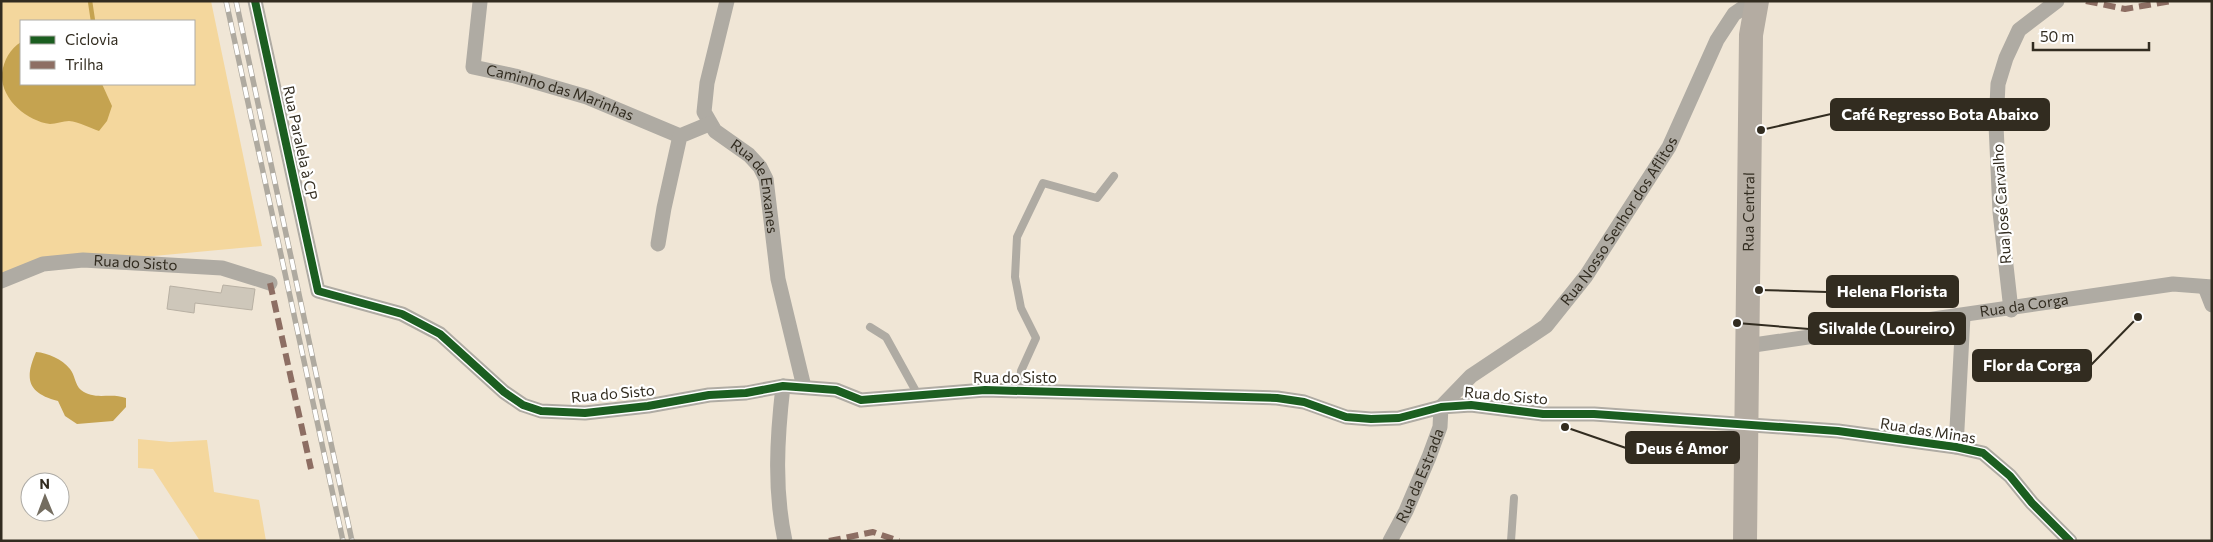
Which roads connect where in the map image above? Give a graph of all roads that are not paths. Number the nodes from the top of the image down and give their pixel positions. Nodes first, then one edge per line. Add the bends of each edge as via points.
1 (255, 1) edge
2 (727, 1) edge
3 (1755, 1) edge
4 (2057, 1) edge
5 (480, 2) edge
6 (709, 124) junction
7 (680, 136) junction
8 (1114, 176) dead end
9 (658, 244) dead end
10 (1, 281) edge
11 (270, 283) dead end
12 (2208, 287) edge
13 (318, 291) joint
14 (2212, 305) edge
15 (2010, 310) junction
16 (1963, 316) junction
17 (870, 327) dead end
18 (1747, 346) junction
19 (783, 386) junction
20 (804, 387) junction
21 (1020, 391) junction
22 (918, 395) junction
23 (1441, 406) junction
24 (1745, 424) junction
25 (1956, 447) junction
26 (1514, 498) dead end
27 (785, 541) edge
28 (1390, 541) edge
29 (1511, 541) edge
30 (1745, 541) edge
31 (2070, 541) edge

1 - 13 street, Rua Paralela à CP
2 - 6 street via 704,100
3 - 18 main road, Rua Central via 1751,35
3 - 23 street, Rua Nosso Senhor dos Aflitos via 1734,14 1721,34 1669,147 1586,276 1546,326 1471,376
4 - 15 street, Rua José Carvalho via 2019,30 1998,84 1996,125 2000,212
5 - 7 street, Caminho das Marinhas via 473,67 587,97
6 - 7 street
6 - 20 street, Rua de Enxanes via 749,155 766,179 778,279
7 - 9 street
8 - 21 lane via 1097,198 1043,183 1017,237 1015,277 1020,308 1036,338 1021,371
10 - 11 street, Rua do Sisto via 43,264 83,260 222,268
12 - 14 street
12 - 15 street, Rua da Corga via 2174,284
13 - 19 street, Rua do Sisto via 402,314 440,334 504,392 523,405 541,411 594,412
15 - 16 street, Rua da Corga
16 - 18 street, Rua da Corga
16 - 25 street
17 - 22 lane via 886,337
18 - 24 main road, Rua Central
19 - 20 street, Rua do Sisto
19 - 27 street via 777,484
20 - 22 street, Rua do Sisto via 836,390 861,400
21 - 22 street, Rua do Sisto
21 - 23 street, Rua do Sisto via 1278,398 1304,402 1346,417 1371,419 1399,418
23 - 24 street, Rua do Sisto via 1471,405 1542,414 1594,414
23 - 28 street, Rua da Estrada via 1440,427 1406,511
24 - 25 street, Rua das Minas via 1838,431
24 - 30 main road, Rua Central
25 - 31 street, Rua das Minas via 1983,453 2010,476
26 - 29 lane

